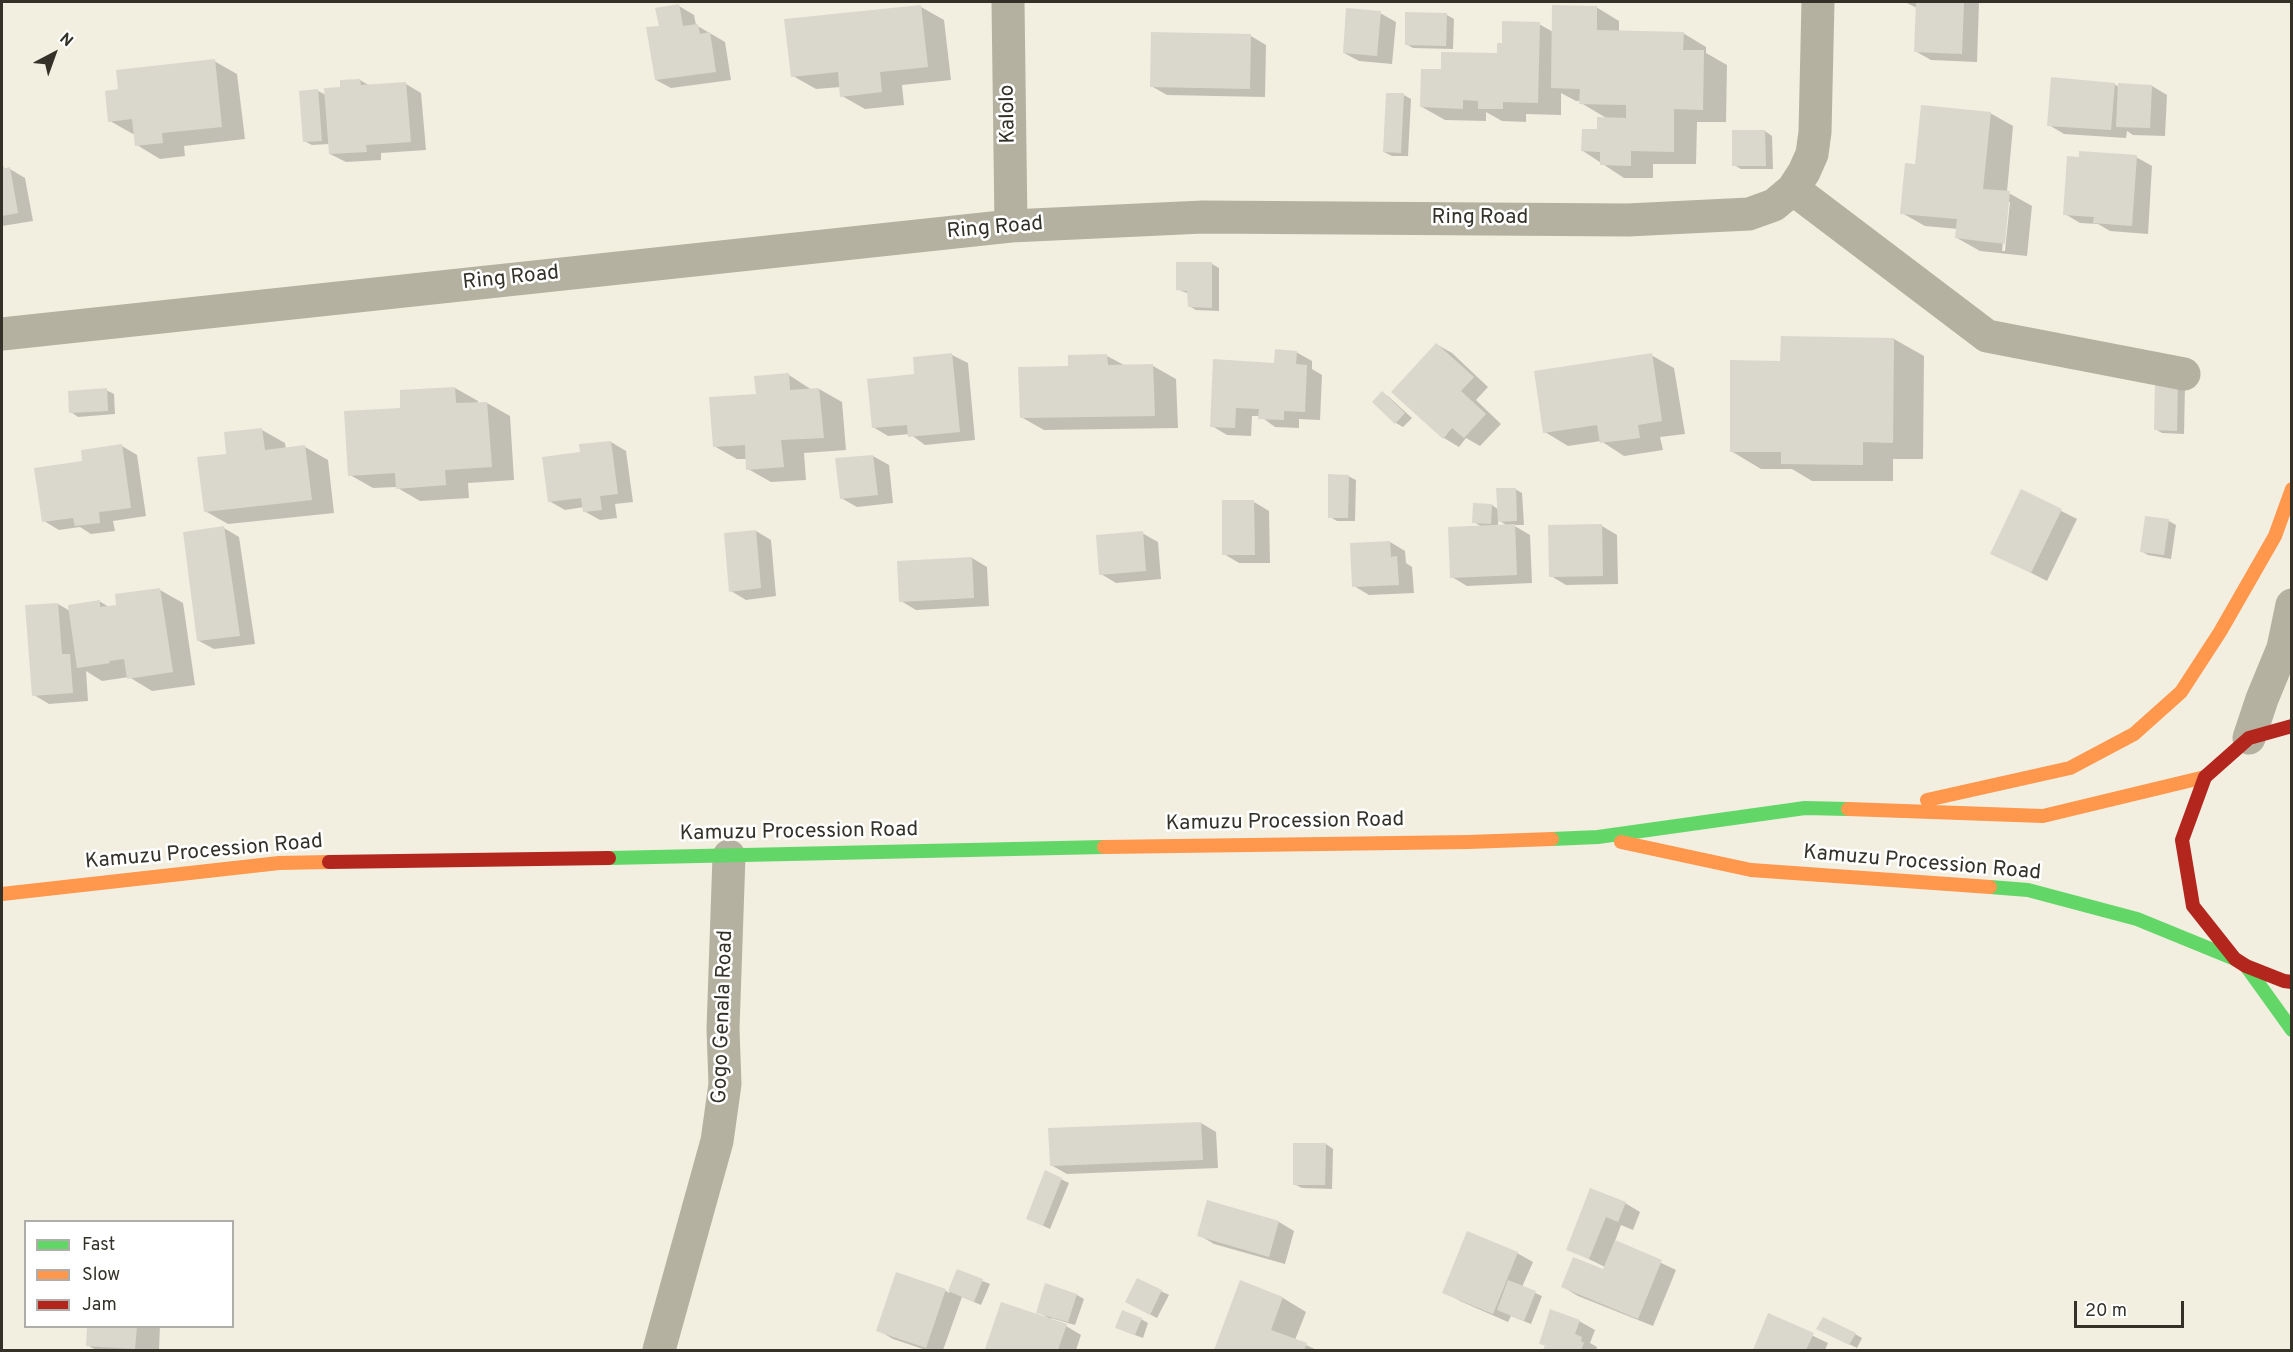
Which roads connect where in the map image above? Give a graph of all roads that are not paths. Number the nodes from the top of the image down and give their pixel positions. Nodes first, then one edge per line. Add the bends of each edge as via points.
1 (1008, 2) edge
2 (1818, 2) edge
3 (1793, 189) junction
4 (1011, 226) junction
5 (2, 334) edge
6 (2184, 375) dead end
7 (2292, 489) edge
8 (2292, 605) edge
9 (2292, 726) edge
10 (2249, 738) junction
11 (2205, 777) junction
12 (1881, 811) junction
13 (1598, 837) junction
14 (729, 856) junction
15 (2, 894) edge
16 (2241, 962) junction
17 (2292, 982) edge
18 (2292, 1030) edge
19 (659, 1350) edge

1 - 4 street, Kalolo
2 - 3 street, Ring Road via 1815,132 1812,154
3 - 4 street, Ring Road via 1774,205 1749,214 1628,220 1203,217
3 - 6 street via 1987,336
4 - 5 street, Ring Road
7 - 12 main road via 2275,536 2181,692 2134,734 2070,768
8 - 10 street via 2283,648
9 - 10 main road
10 - 11 main road
11 - 12 main road, Kamuzu Procession Road via 2043,816
11 - 16 main road via 2182,840 2193,906
12 - 13 main road, Kamuzu Procession Road via 1805,808
13 - 14 main road, Kamuzu Procession Road
13 - 16 main road, Kamuzu Procession Road via 1751,870 2028,890 2137,919
14 - 15 main road, Kamuzu Procession Road via 279,863
14 - 19 street, Gogo Genala Road via 725,1084 717,1141
16 - 17 main road, Kamuzu Procession Road
16 - 18 main road

